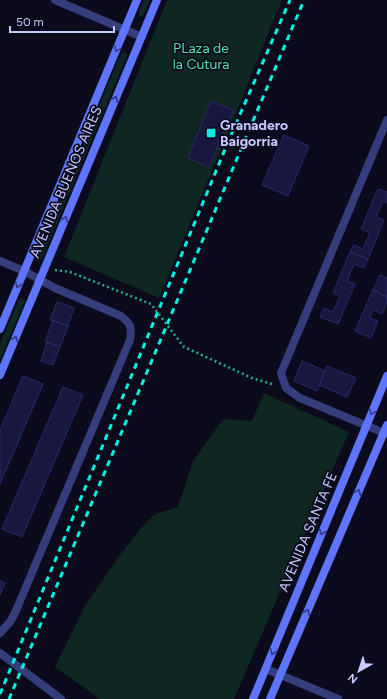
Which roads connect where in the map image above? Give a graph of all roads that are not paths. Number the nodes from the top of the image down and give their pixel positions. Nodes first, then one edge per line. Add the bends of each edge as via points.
1 (55, 0) edge
2 (137, 0) edge
3 (157, 0) edge
4 (125, 30) junction
5 (142, 37) junction
6 (387, 120) edge
7 (0, 261) edge
8 (24, 271) junction
9 (40, 280) junction
10 (0, 329) edge
11 (0, 375) edge
12 (387, 376) edge
13 (366, 426) junction
14 (386, 431) edge
15 (0, 633) edge
16 (0, 653) edge
17 (266, 669) junction
18 (280, 675) junction
19 (61, 699) edge
20 (253, 699) edge
21 (270, 699) edge
22 (338, 699) edge

1 - 4 street
2 - 4 main road, AVENIDA BUENOS AIRES
3 - 5 main road, AVENIDA BUENOS AIRES
4 - 5 street
4 -> 8 main road, AVENIDA BUENOS AIRES
9 -> 5 main road, AVENIDA BUENOS AIRES
6 - 13 street via 281,373 286,388 300,398
7 - 8 street
8 - 9 street
8 -> 10 main road, AVENIDA BUENOS AIRES
11 -> 9 main road, AVENIDA BUENOS AIRES
9 - 15 street via 121,316 132,329 130,340 15,613
12 -> 13 main road, AVENIDA SANTA FE
13 - 14 street
13 -> 17 main road, AVENIDA SANTA FE
18 -> 14 main road
16 - 19 street
17 - 18 street
17 - 20 main road, AVENIDA SANTA FE
18 - 21 main road
18 - 22 street

